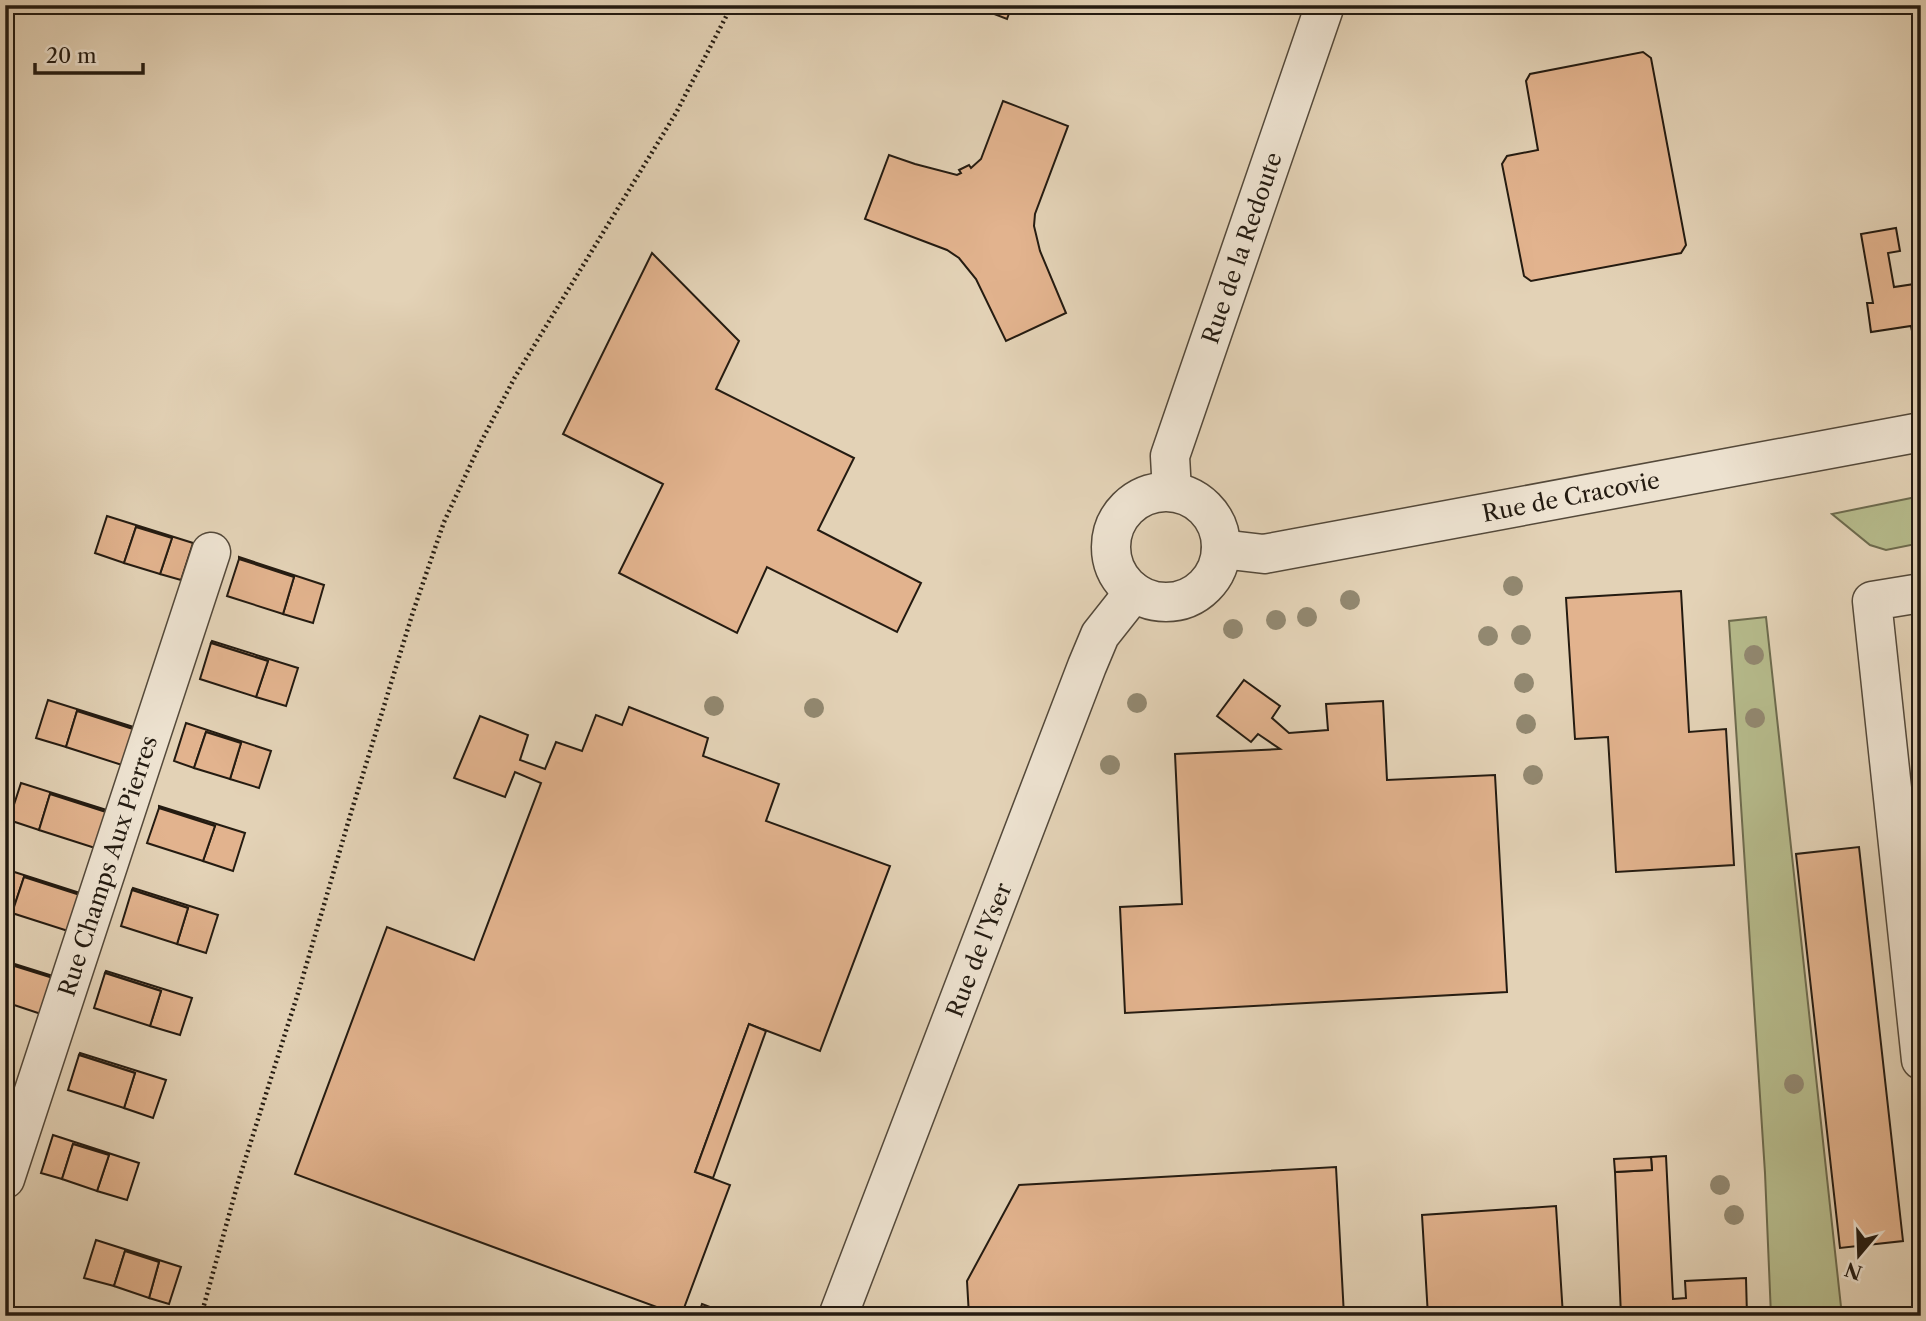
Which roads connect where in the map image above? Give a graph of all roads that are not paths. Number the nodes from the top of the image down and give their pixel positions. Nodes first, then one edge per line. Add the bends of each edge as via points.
1 (1325, 5) edge
2 (1921, 432) edge
3 (1172, 492) junction
4 (1221, 550) junction
5 (211, 552) dead end
6 (1134, 592) junction
7 (1921, 593) edge
8 (1921, 1060) edge
9 (5, 1179) edge
10 (838, 1316) edge

1 - 3 street, Rue de la Redoute via 1170,456
2 - 4 street, Rue de Cracovie via 1264,554
3 - 4 street via 1202,505 1219,533
3 - 6 street via 1137,500 1114,527 1113,563
4 - 6 street via 1210,580 1182,600 1158,601
5 - 9 street, Rue Champs Aux Pierres
6 - 10 street, Rue de l'Yser via 1100,635 1087,666
7 - 8 street via 1872,601

